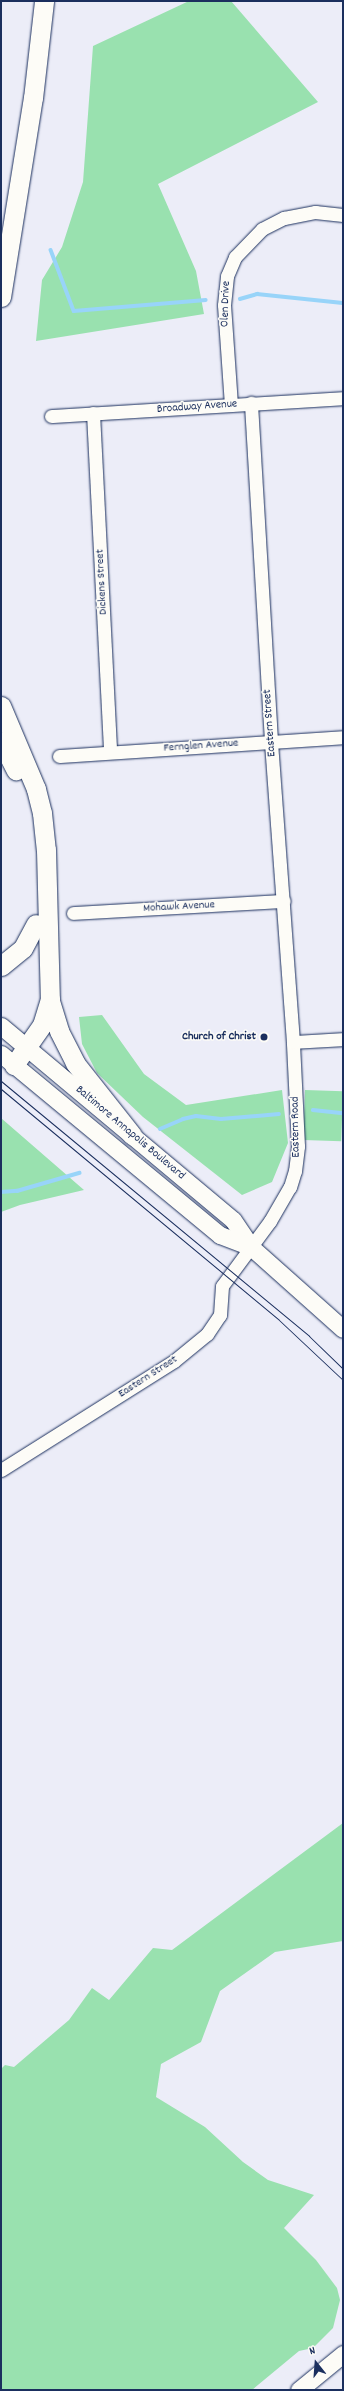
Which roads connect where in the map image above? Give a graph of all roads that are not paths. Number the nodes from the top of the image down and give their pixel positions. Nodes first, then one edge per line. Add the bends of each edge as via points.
1 (44, 1) edge
2 (343, 215) edge
3 (1, 297) edge
4 (343, 398) edge
5 (251, 403) junction
6 (231, 405) junction
7 (93, 413) junction
8 (51, 416) dead end
9 (1, 706) edge
10 (343, 736) edge
11 (1, 741) edge
12 (271, 741) junction
13 (110, 751) junction
14 (59, 756) dead end
15 (284, 901) junction
16 (74, 913) dead end
17 (36, 924) junction
18 (1, 966) edge
19 (50, 999) junction
20 (1, 1026) edge
21 (343, 1039) edge
22 (293, 1042) junction
23 (22, 1045) junction
24 (7, 1059) edge
25 (132, 1135) junction
26 (251, 1247) junction
27 (343, 1329) edge
28 (1, 1470) edge
29 (343, 2354) edge
30 (299, 2390) edge

1 - 3 highway via 33,98
2 - 6 street, Olen Drive via 315,212 284,218 262,229 235,257 227,276 224,305
4 - 5 street, Broadway Avenue
5 - 6 street, Broadway Avenue
5 - 12 street, Eastern Street
6 - 7 street, Broadway Avenue
7 - 8 street, Broadway Avenue
7 - 13 street, Dickens Street
9 - 19 highway via 31,775 44,824
10 - 12 street, Fernglen Avenue
11 - 17 highway via 21,783 30,818
12 - 13 street, Fernglen Avenue
12 - 15 street, Eastern Street
13 - 14 street, Fernglen Avenue
15 - 16 street, Mohawk Avenue
15 - 22 street, Eastern Street
17 - 18 highway via 23,948
17 - 23 highway via 37,996
19 - 23 highway via 42,1025
19 - 25 highway via 59,1031 75,1063
20 - 23 main road, Baltimore Annapolis Boulevard
21 - 22 street
22 - 26 street, Eastern Road via 297,1163 290,1187
23 - 24 highway
23 - 25 main road, Baltimore Annapolis Boulevard
24 - 26 main road, Baltimore Annapolis Boulevard via 220,1235
25 - 26 main road, Baltimore Annapolis Boulevard via 233,1220
26 - 27 main road, Baltimore Annapolis Boulevard
26 - 28 street, Eastern Street via 222,1286 218,1320 200,1341 174,1361
29 - 30 main road

